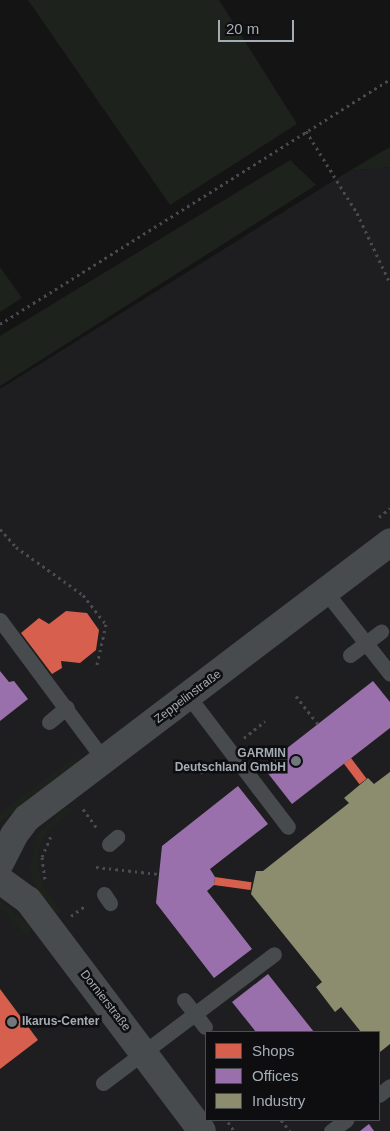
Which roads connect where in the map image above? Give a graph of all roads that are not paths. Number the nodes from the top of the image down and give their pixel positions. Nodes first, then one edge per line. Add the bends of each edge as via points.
1 (390, 542) edge
2 (325, 591) junction
3 (0, 620) edge
4 (381, 632) dead end
5 (366, 643) junction
6 (350, 655) dead end
7 (390, 674) edge
8 (189, 697) junction
9 (67, 707) junction
10 (49, 722) dead end
11 (104, 760) junction
12 (288, 828) dead end
13 (0, 863) edge
14 (0, 880) edge
15 (274, 954) dead end
16 (184, 1000) dead end
17 (194, 1013) junction
18 (205, 1027) dead end
19 (145, 1052) junction
20 (103, 1083) dead end
21 (390, 1086) edge
22 (380, 1094) edge
23 (345, 1121) edge
24 (202, 1131) edge
25 (331, 1131) edge

1 - 2 street, Zeppelinstraße
2 - 5 lane
2 - 8 street, Zeppelinstraße
3 - 9 lane
4 - 5 lane
5 - 6 lane
5 - 7 lane
8 - 11 street, Zeppelinstraße
8 - 12 lane
9 - 10 lane
9 - 11 lane
11 - 13 street, Zeppelinstraße via 27,818
14 - 19 street, Dornierstraße via 28,900
15 - 17 lane
16 - 17 lane
17 - 18 lane
17 - 19 lane
19 - 20 lane
19 - 24 street, Dornierstraße
21 - 22 lane
23 - 25 lane

